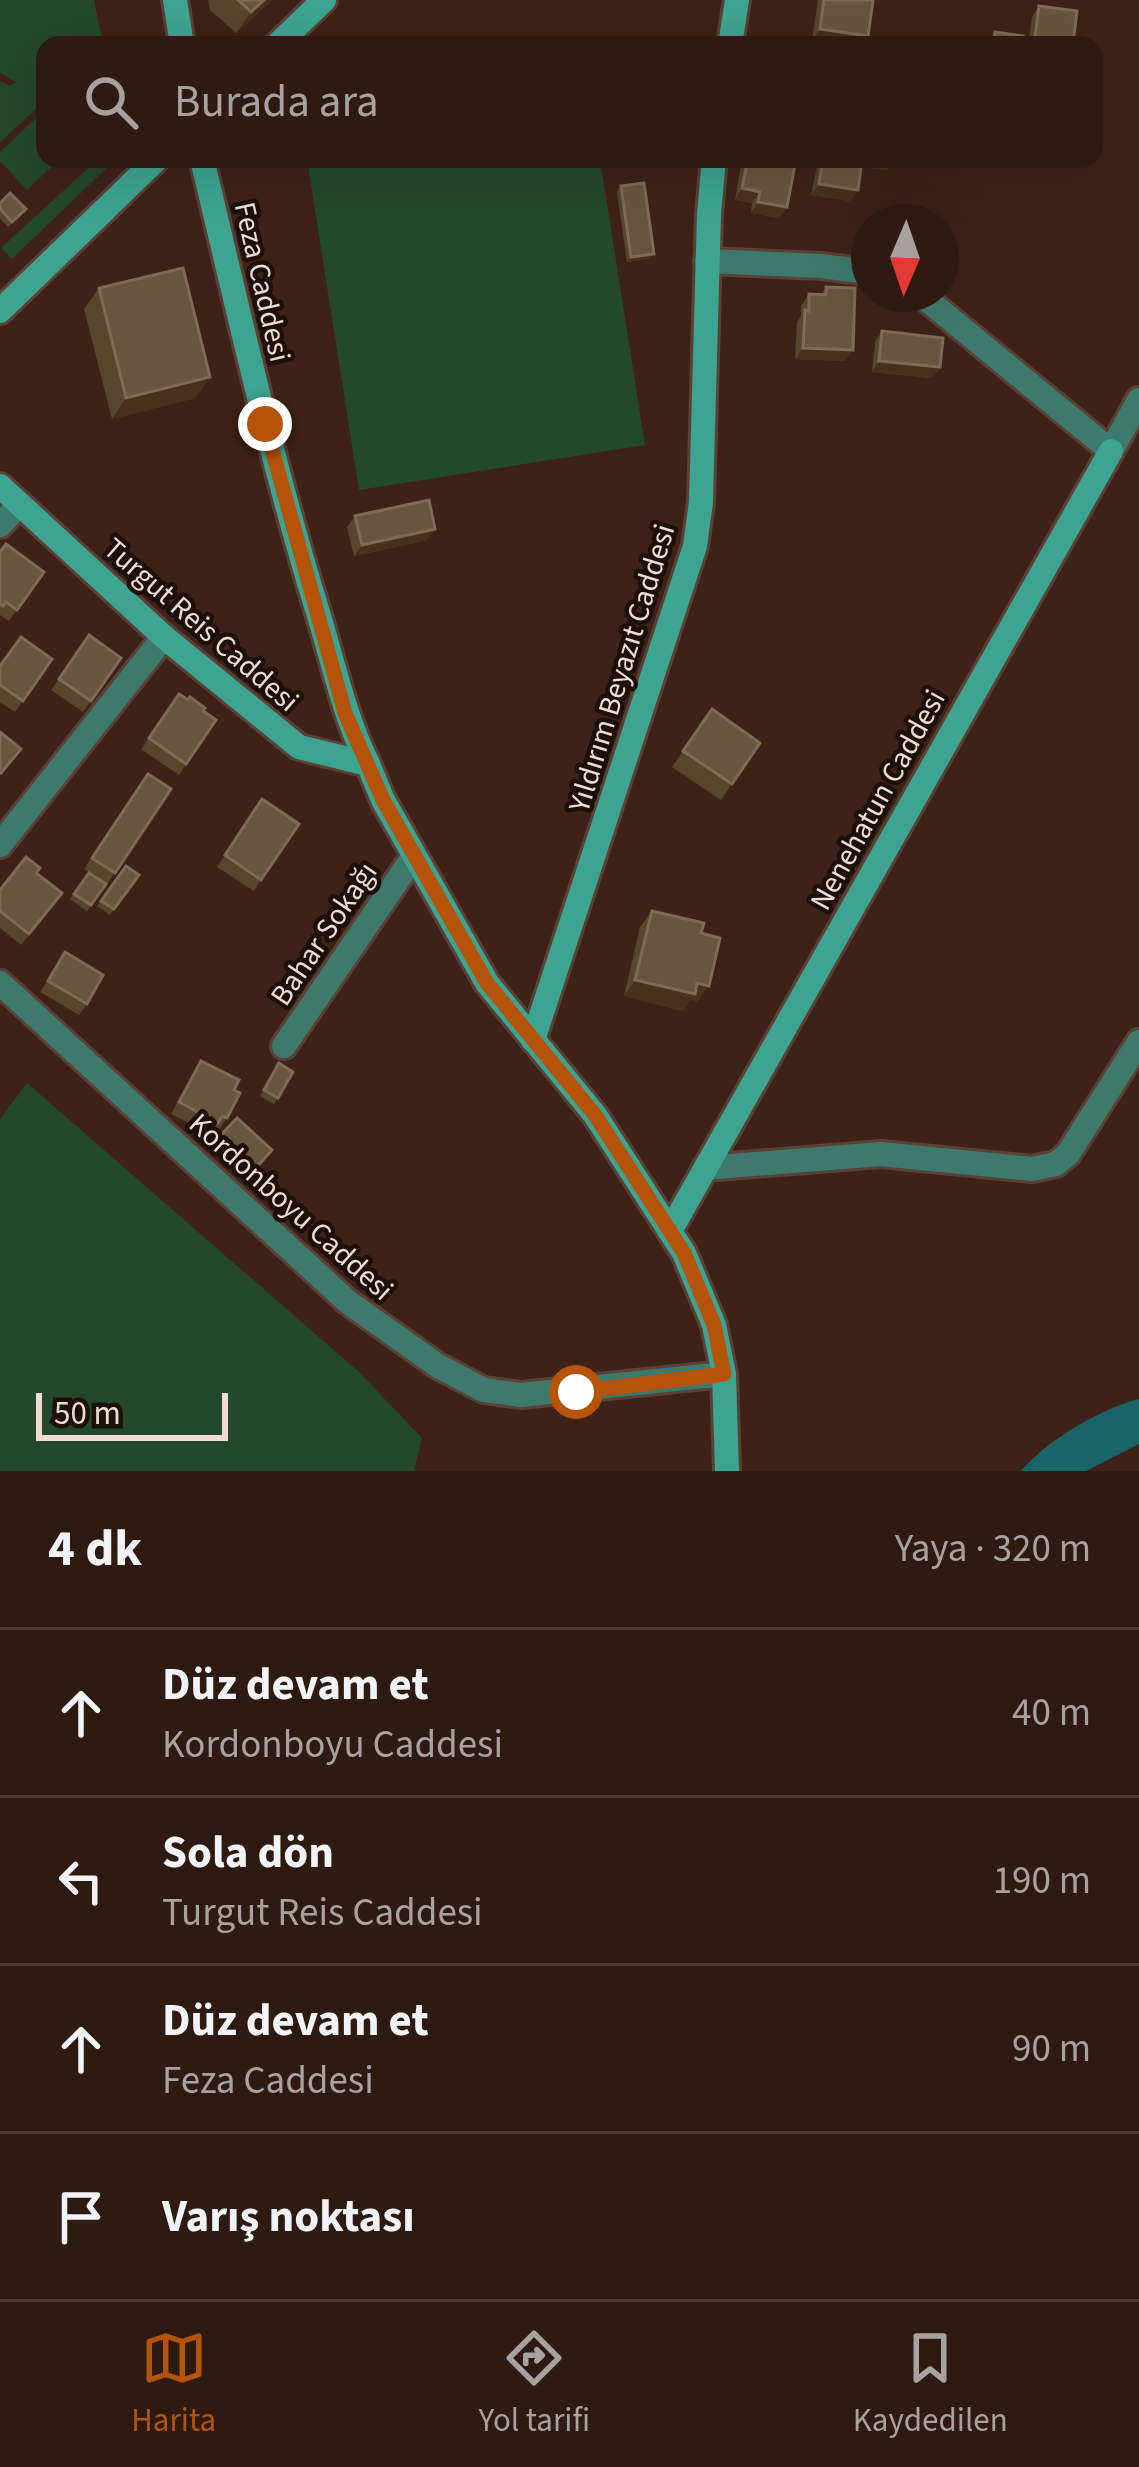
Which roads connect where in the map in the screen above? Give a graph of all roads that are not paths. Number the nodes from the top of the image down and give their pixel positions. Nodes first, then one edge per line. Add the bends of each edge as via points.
1 (175, 0) edge
2 (324, 0) edge
3 (737, 0) edge
4 (181, 36) edge
5 (286, 36) edge
6 (731, 36) edge
7 (148, 168) edge
8 (204, 168) edge
9 (713, 168) edge
10 (707, 261) junction
11 (851, 270) edge
12 (0, 311) edge
13 (942, 312) edge
14 (1139, 400) edge
15 (1111, 451) junction
16 (0, 486) edge
17 (19, 505) junction
18 (0, 525) edge
19 (164, 637) junction
20 (368, 764) junction
21 (0, 845) edge
22 (414, 856) junction
23 (0, 982) edge
24 (533, 1040) junction
25 (1139, 1042) edge
26 (284, 1046) dead end
27 (705, 1168) junction
28 (670, 1231) junction
29 (724, 1374) junction
30 (727, 1471) edge

1 - 4 street
2 - 5 street
3 - 6 street
7 - 12 street
8 - 20 street, Feza Caddesi via 297,542 345,713
9 - 10 street, Yıldırım Beyazıt Caddesi
10 - 11 street
10 - 24 street, Yıldırım Beyazıt Caddesi via 695,546
13 - 15 street
14 - 15 street, Nenehatun Caddesi
15 - 27 street, Nenehatun Caddesi
16 - 17 street, Turgut Reis Caddesi
17 - 18 street
17 - 19 street, Turgut Reis Caddesi
19 - 20 street, Turgut Reis Caddesi via 299,747
19 - 21 street
20 - 22 street
22 - 24 street via 473,962
22 - 26 street, Bahar Sokağı
23 - 29 street, Kordonboyu Caddesi via 347,1302 438,1366 484,1390 521,1395
24 - 28 street via 595,1115
25 - 27 street via 1055,1164 1032,1169 881,1154
27 - 28 street, Nenehatun Caddesi
28 - 29 street via 709,1310
29 - 30 street

